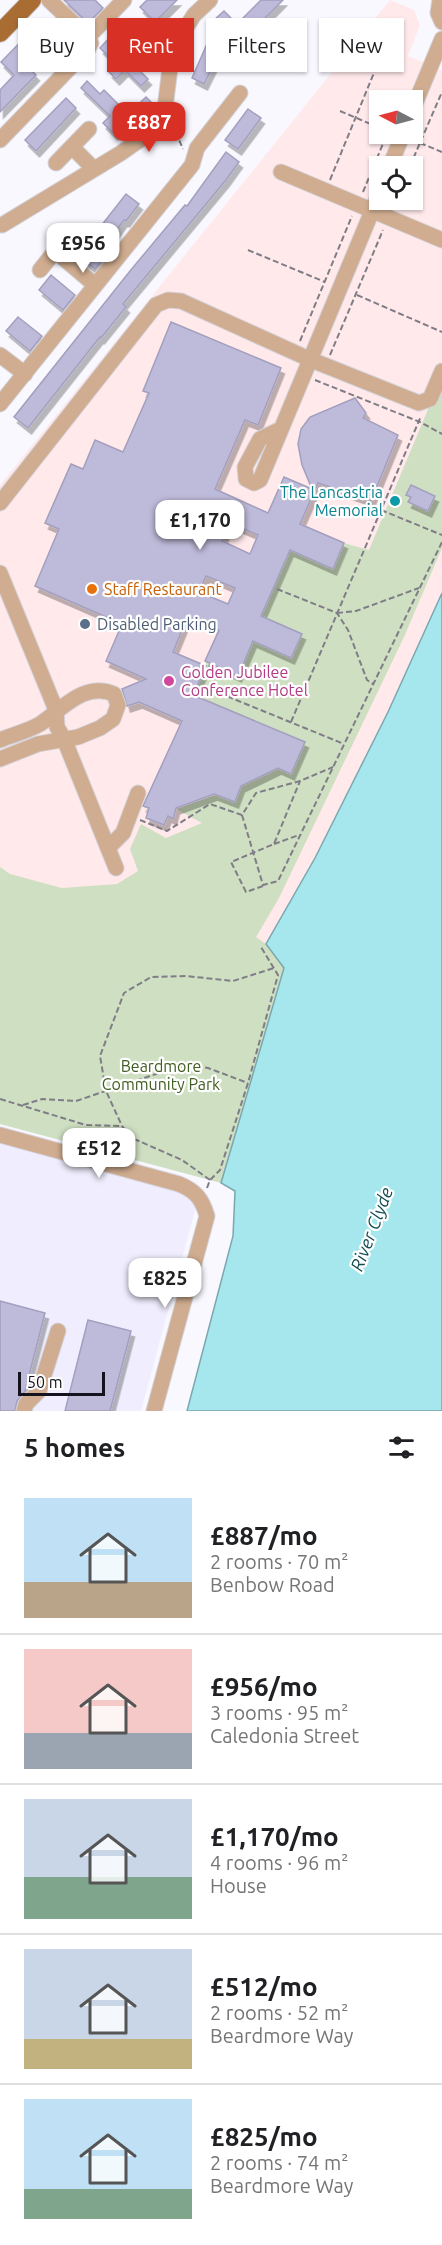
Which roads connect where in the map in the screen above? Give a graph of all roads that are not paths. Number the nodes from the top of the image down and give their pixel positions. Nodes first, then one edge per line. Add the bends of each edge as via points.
1 (32, 0) edge
2 (49, 0) edge
3 (124, 0) edge
4 (210, 0) edge
5 (439, 0) edge
6 (68, 18) edge
7 (192, 18) edge
8 (442, 22) edge
9 (95, 30) edge
10 (0, 33) edge
11 (442, 39) edge
12 (66, 72) edge
13 (170, 72) edge
14 (421, 90) edge
15 (240, 93) dead end
16 (89, 129) dead end
17 (0, 140) edge
18 (72, 147) junction
19 (56, 163) dead end
20 (94, 169) junction
21 (281, 172) dead end
22 (369, 209) edge
23 (372, 210) joint
24 (2, 225) dead end
25 (68, 235) dead end
26 (442, 240) edge
27 (55, 250) junction
28 (40, 270) dead end
29 (95, 285) junction
30 (0, 355) edge
31 (302, 356) junction
32 (442, 371) edge
33 (25, 374) junction
34 (0, 404) edge
35 (281, 429) dead end
36 (0, 503) edge
37 (0, 573) edge
38 (56, 710) junction
39 (64, 739) junction
40 (0, 740) edge
41 (0, 759) edge
42 (138, 793) dead end
43 (108, 848) junction
44 (116, 868) dead end
45 (0, 1135) edge
46 (58, 1331) dead end
47 (24, 1411) edge
48 (154, 1411) edge

1 - 10 main road
2 - 6 street
3 - 9 street
4 - 7 street
5 - 8 street
11 - 14 street
12 - 17 street
13 - 20 street via 158,127
15 - 29 street via 197,148 192,165
16 - 18 street
18 - 19 street
18 - 20 street
20 - 24 street
21 - 22 street
23 - 26 street
23 - 31 street
25 - 27 street
27 - 28 street
27 - 29 street
29 - 33 street
30 - 33 street
31 - 32 street via 419,403 430,399
31 - 35 street
31 - 36 street via 181,302 168,300 156,305
33 - 34 street
37 - 38 street
38 - 39 street via 57,727
38 - 39 street via 72,699 106,690 114,694 118,705 113,719 100,728
38 - 40 street via 39,724
39 - 41 street
39 - 43 street
42 - 43 street via 123,833
43 - 44 street
45 - 48 street via 179,1184 191,1189 203,1202 207,1216
46 - 47 street via 39,1391

